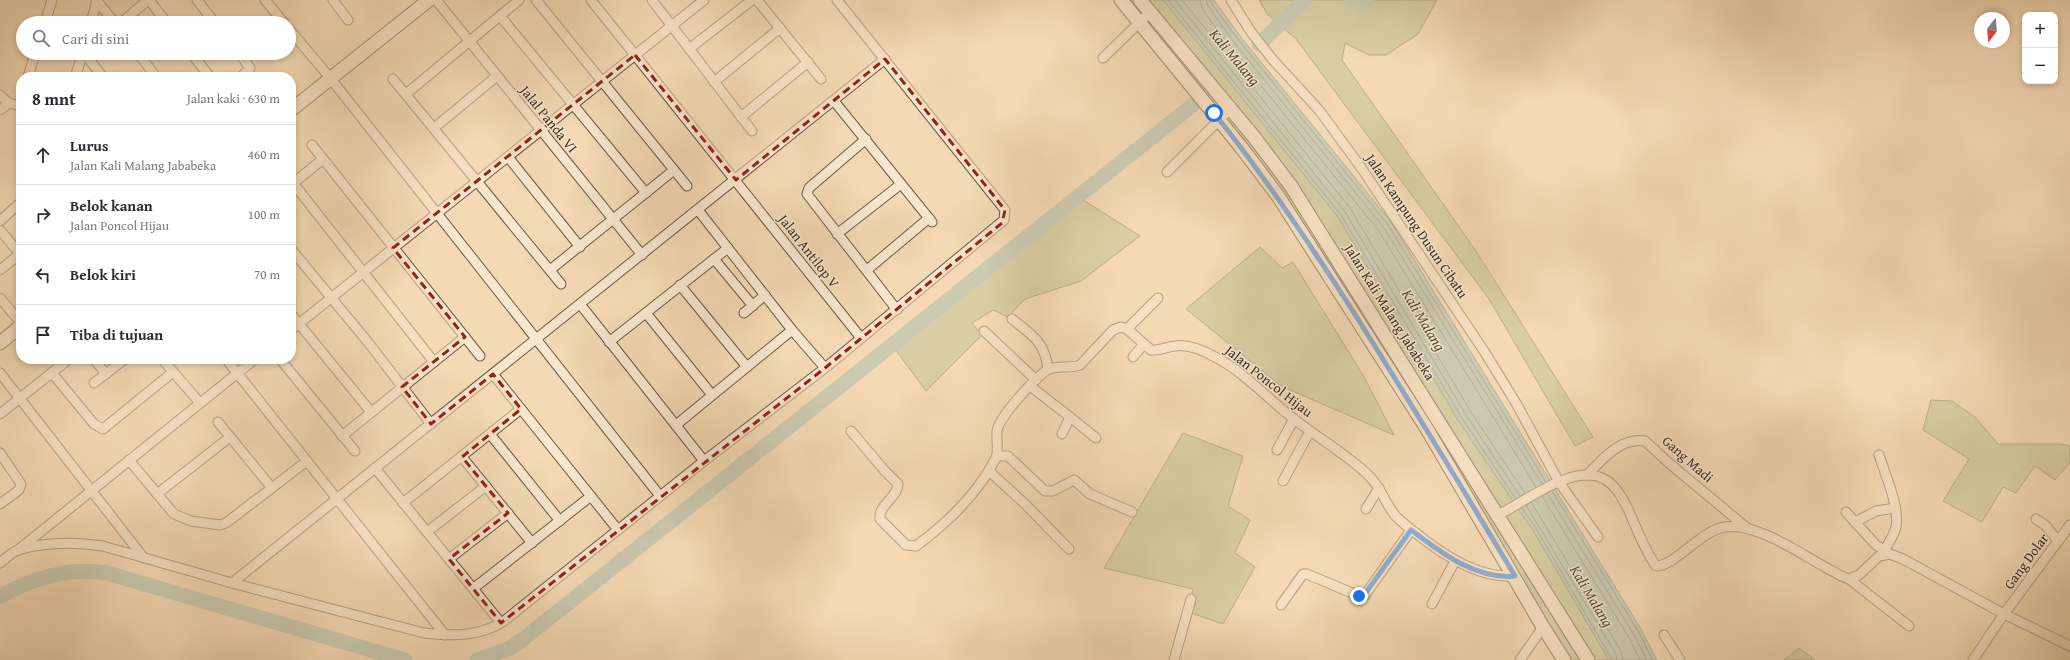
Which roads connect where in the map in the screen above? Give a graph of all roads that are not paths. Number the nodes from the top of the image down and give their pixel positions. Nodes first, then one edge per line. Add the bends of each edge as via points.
1 (52, 0) edge
2 (96, 0) edge
3 (148, 0) edge
4 (197, 0) edge
5 (265, 0) edge
6 (429, 0) edge
7 (436, 0) edge
8 (519, 0) edge
9 (536, 0) edge
10 (591, 0) edge
11 (652, 0) edge
12 (704, 0) edge
13 (752, 0) edge
14 (757, 0) edge
15 (837, 0) edge
16 (1121, 0) edge
17 (1140, 0) edge
18 (1231, 0) edge
19 (335, 1) edge
20 (1150, 12) junction
21 (46, 16) edge
22 (93, 16) edge
23 (110, 16) edge
24 (129, 16) edge
25 (161, 16) edge
26 (210, 16) edge
27 (278, 16) edge
28 (500, 16) junction
29 (348, 20) dead end
30 (1139, 22) junction
31 (671, 26) junction
32 (780, 28) junction
33 (296, 37) edge
34 (469, 42) junction
35 (689, 49) junction
36 (635, 55) junction
37 (1104, 58) dead end
38 (886, 59) junction
39 (33, 60) edge
40 (81, 60) edge
41 (89, 60) edge
42 (143, 60) edge
43 (197, 60) edge
44 (244, 60) edge
45 (808, 62) junction
46 (29, 72) edge
47 (77, 72) edge
48 (99, 72) edge
49 (152, 72) edge
50 (206, 72) edge
51 (246, 72) edge
52 (497, 76) junction
53 (331, 79) junction
54 (393, 79) dead end
55 (821, 79) dead end
56 (601, 82) junction
57 (714, 82) junction
58 (406, 94) junction
59 (0, 95) edge
60 (834, 102) junction
61 (9, 103) junction
62 (16, 103) edge
63 (573, 105) junction
64 (1227, 105) junction
65 (296, 106) edge
66 (0, 110) edge
67 (741, 116) junction
68 (1216, 116) junction
69 (434, 128) junction
70 (541, 130) junction
71 (752, 131) dead end
72 (866, 139) junction
73 (312, 145) dead end
74 (508, 157) junction
75 (323, 159) junction
76 (674, 170) junction
77 (1167, 172) dead end
78 (736, 180) junction
79 (296, 181) edge
80 (477, 181) junction
81 (901, 184) junction
82 (687, 186) dead end
83 (296, 189) edge
84 (646, 193) junction
85 (16, 207) edge
86 (698, 210) junction
87 (436, 214) junction
88 (613, 220) junction
89 (0, 221) edge
90 (0, 230) edge
91 (837, 234) junction
92 (580, 247) junction
93 (16, 248) edge
94 (394, 248) junction
95 (728, 248) junction
96 (16, 256) edge
97 (296, 256) edge
98 (642, 256) junction
99 (714, 259) junction
100 (0, 270) edge
101 (550, 270) junction
102 (867, 270) junction
103 (364, 272) junction
104 (561, 284) dead end
105 (680, 285) junction
106 (765, 295) junction
107 (0, 298) edge
108 (1158, 298) dead end
109 (331, 299) junction
110 (580, 304) junction
111 (753, 306) junction
112 (897, 310) junction
113 (646, 313) junction
114 (744, 313) dead end
115 (16, 317) edge
116 (1012, 319) dead end
117 (296, 320) edge
118 (299, 324) junction
119 (296, 326) edge
120 (1127, 329) junction
121 (16, 330) edge
122 (792, 330) junction
123 (984, 331) dead end
124 (464, 337) junction
125 (536, 337) junction
126 (861, 338) junction
127 (609, 342) junction
128 (0, 343) edge
129 (1143, 345) junction
130 (1394, 349) junction
131 (480, 356) dead end
132 (1133, 357) dead end
133 (1382, 357) junction
134 (434, 362) junction
135 (63, 364) edge
136 (98, 364) edge
137 (119, 364) edge
138 (166, 364) edge
139 (230, 364) edge
140 (249, 364) edge
141 (284, 364) edge
142 (747, 367) junction
143 (825, 368) junction
144 (1048, 369) junction
145 (173, 372) junction
146 (0, 373) edge
147 (52, 373) junction
148 (238, 373) junction
149 (106, 374) junction
150 (493, 374) junction
151 (1033, 383) junction
152 (94, 384) dead end
153 (402, 388) junction
154 (712, 395) junction
155 (20, 398) junction
156 (200, 403) junction
157 (521, 409) junction
158 (371, 412) junction
159 (0, 414) edge
160 (1070, 417) junction
161 (1294, 419) junction
162 (218, 422) dead end
163 (431, 424) junction
164 (676, 425) junction
165 (851, 431) dead end
166 (1310, 431) junction
167 (490, 434) junction
168 (1062, 434) dead end
169 (342, 436) junction
170 (230, 437) junction
171 (1096, 438) dead end
172 (1276, 450) dead end
173 (355, 451) dead end
174 (0, 453) edge
175 (1879, 455) dead end
176 (997, 456) junction
177 (462, 457) junction
178 (129, 460) junction
179 (306, 461) junction
180 (704, 461) junction
181 (375, 468) junction
182 (989, 471) junction
183 (1587, 475) junction
184 (1283, 481) dead end
185 (1559, 482) junction
186 (271, 486) junction
187 (486, 486) junction
188 (1379, 488) junction
189 (92, 490) junction
190 (157, 494) junction
191 (591, 496) junction
192 (660, 496) junction
193 (337, 498) junction
194 (404, 503) junction
195 (0, 504) edge
196 (1895, 508) junction
197 (1366, 509) dead end
198 (1132, 512) dead end
199 (1846, 512) dead end
200 (508, 513) junction
201 (1503, 513) junction
202 (2036, 519) dead end
203 (560, 521) junction
204 (1855, 522) junction
205 (2070, 525) edge
206 (1748, 528) junction
207 (618, 530) junction
208 (1411, 530) junction
209 (427, 532) junction
210 (1598, 537) dead end
211 (2058, 541) junction
212 (532, 543) junction
213 (1069, 549) dead end
214 (17, 550) junction
215 (1883, 552) junction
216 (143, 556) junction
217 (449, 559) junction
218 (1455, 561) junction
219 (0, 563) edge
220 (1515, 576) junction
221 (1849, 579) junction
222 (232, 583) junction
223 (474, 588) junction
224 (1191, 599) dead end
225 (1432, 604) dead end
226 (1281, 605) dead end
227 (2004, 614) junction
228 (501, 623) junction
229 (1543, 626) junction
230 (1910, 626) dead end
231 (445, 635) junction
232 (1664, 635) dead end
233 (2070, 646) edge
234 (1174, 660) edge
235 (1520, 660) edge
236 (1564, 660) edge
237 (1588, 660) edge
238 (1680, 660) edge
239 (1973, 660) edge

1 - 21 street
2 - 22 street
2 - 23 street
3 - 24 street
3 - 25 street
4 - 26 street
5 - 27 street
6 - 53 main road
7 - 34 street, Jalal Panda VI
8 - 28 street
9 - 56 street
10 - 36 street, Jalan Antilop V
11 - 31 street
12 - 31 street
13 - 35 street
14 - 32 street
15 - 38 street
16 - 30 main road
17 - 20 main road, Jalan Kali Malang Jababeka
18 - 185 street, Jalan Kampung Dusun Cibatu via 1251,32 1319,110 1360,166 1484,351
19 - 29 street
20 - 30 street
20 - 64 main road, Jalan Kali Malang Jababeka
28 - 34 street
28 - 63 street
30 - 37 street
30 - 68 main road
31 - 35 street
31 - 36 street
32 - 45 street
32 - 57 street
33 - 53 street
34 - 52 street, Jalal Panda VI
34 - 58 street
35 - 57 street
36 - 56 street
36 - 78 street, Jalan Antilop V
38 - 60 street
38 - 112 street via 1006,214 1002,223
39 - 46 street
40 - 47 street
41 - 48 street
42 - 49 street
43 - 50 street
44 - 51 street via 250,68
45 - 55 street
45 - 67 street
52 - 69 street
52 - 70 street, Jalal Panda VI
53 - 65 main road
53 - 87 street
54 - 58 street
56 - 63 street
56 - 76 street
57 - 67 street
58 - 69 street
59 - 61 street
60 - 72 street
60 - 78 street
61 - 62 street
61 - 66 street
63 - 70 street
63 - 84 street
64 - 68 street
64 - 130 main road, Jalan Kali Malang Jababeka via 1291,186
67 - 71 street
68 - 77 street
68 - 133 main road via 1278,196
69 - 80 street
70 - 74 street
70 - 88 street, Jalal Panda VI
72 - 81 street
72 - 91 street via 807,191 807,197
73 - 75 street
74 - 80 street
74 - 92 street
75 - 79 street
75 - 94 street
76 - 82 street
76 - 84 street
78 - 86 street
78 - 126 street, Jalan Antilop V
80 - 87 street
80 - 101 street
81 - 91 street
81 - 102 street via 930,220
83 - 103 street
84 - 88 street
85 - 89 street
86 - 95 street
86 - 98 street
87 - 94 street
87 - 125 street
88 - 92 street
88 - 98 street, Jalal Panda VI
90 - 93 street
91 - 102 street
92 - 101 street
94 - 103 street
94 - 124 street
95 - 99 street
95 - 106 street
96 - 100 street
97 - 109 street
98 - 110 street
99 - 105 street
99 - 111 street
101 - 104 street
102 - 112 street
103 - 109 street
103 - 134 street
105 - 113 street
105 - 142 street
106 - 111 street
106 - 122 street
107 - 115 street
108 - 120 street
109 - 118 street
109 - 153 street
110 - 125 street
110 - 127 street
111 - 114 street
112 - 126 street
113 - 127 street
113 - 154 street
116 - 144 street via 1043,347
117 - 118 street
118 - 119 street
118 - 158 street
120 - 129 street
120 - 144 street via 1121,327 1113,330 1080,365
121 - 128 main road
122 - 142 street
122 - 143 street
123 - 151 street
124 - 131 street
124 - 134 street
125 - 150 street
125 - 192 street
126 - 143 street
127 - 164 street
129 - 132 street
129 - 161 street, Jalan Poncol Hijau via 1156,351 1184,346 1217,358
130 - 133 main road
130 - 201 main road, Jalan Kali Malang Jababeka
133 - 220 main road
134 - 153 street
135 - 147 street
136 - 149 street
137 - 149 street
138 - 145 street
139 - 148 street
140 - 148 street
141 - 169 street
142 - 154 street
143 - 180 street
144 - 151 street
145 - 147 street via 103,429 97,427
145 - 156 street
146 - 155 street
147 - 155 street
148 - 156 street
148 - 179 street
149 - 152 street
150 - 157 street
150 - 163 street
151 - 160 street
151 - 176 street via 999,424
153 - 158 street
153 - 163 street
154 - 164 street
155 - 159 street
155 - 189 street
156 - 178 street
157 - 167 street
157 - 191 street
158 - 169 street
160 - 168 street
160 - 171 street
161 - 166 street, Jalan Poncol Hijau
161 - 172 street
162 - 170 street
163 - 181 street
164 - 180 street
165 - 182 street via 898,484 881,511 880,519 906,545 913,547 927,538 960,506
166 - 184 street
166 - 188 street, Jalan Poncol Hijau via 1364,471
167 - 177 street
167 - 203 street
169 - 173 street
170 - 186 street
170 - 190 street
174 - 195 street via 21,484 19,490
175 - 196 street
176 - 182 street
176 - 198 street via 1008,456 1045,491 1054,491 1074,480 1090,494
177 - 187 street
177 - 194 street
178 - 189 street
178 - 190 street
179 - 186 street
179 - 193 street
180 - 192 street
181 - 193 street
181 - 194 street
182 - 213 street
183 - 185 street
183 - 206 street, Gang Madi via 1615,449 1645,441
183 - 206 street via 1601,478 1614,486 1657,566 1670,561 1700,537 1712,531 1725,527
185 - 201 street
185 - 210 street, Jalan Kampung Dusun Cibatu
186 - 190 street via 226,523 220,525 180,518
187 - 200 street
187 - 209 street
188 - 197 street
188 - 208 street, Jalan Poncol Hijau via 1394,513
189 - 214 street
189 - 216 street
191 - 203 street
191 - 207 street
192 - 207 street
193 - 222 street
193 - 231 street
194 - 209 street
196 - 204 street via 1876,512
196 - 215 street via 1895,530
199 - 204 street
200 - 212 street
200 - 217 street
201 - 237 main road, Jalan Kali Malang Jababeka
202 - 211 street via 2045,525
203 - 212 street
204 - 215 street
205 - 211 street, Gang Dolar
206 - 221 street
207 - 228 street
208 - 218 street, Jalan Poncol Hijau via 1443,555
208 - 226 street via 1364,595 1359,596 1302,574
209 - 217 street
211 - 227 street, Gang Dolar
212 - 223 street
214 - 216 street via 83,543
214 - 219 street
215 - 221 street via 1859,575
215 - 227 street via 1909,562
216 - 222 street
217 - 223 street
218 - 220 street, Jalan Poncol Hijau via 1502,576
218 - 225 street
220 - 229 main road
221 - 230 street
222 - 231 street via 424,633
223 - 228 street
224 - 234 street
227 - 233 street
227 - 239 street, Gang Dolar
228 - 231 street via 470,634
229 - 235 street
229 - 236 main road
232 - 238 street

